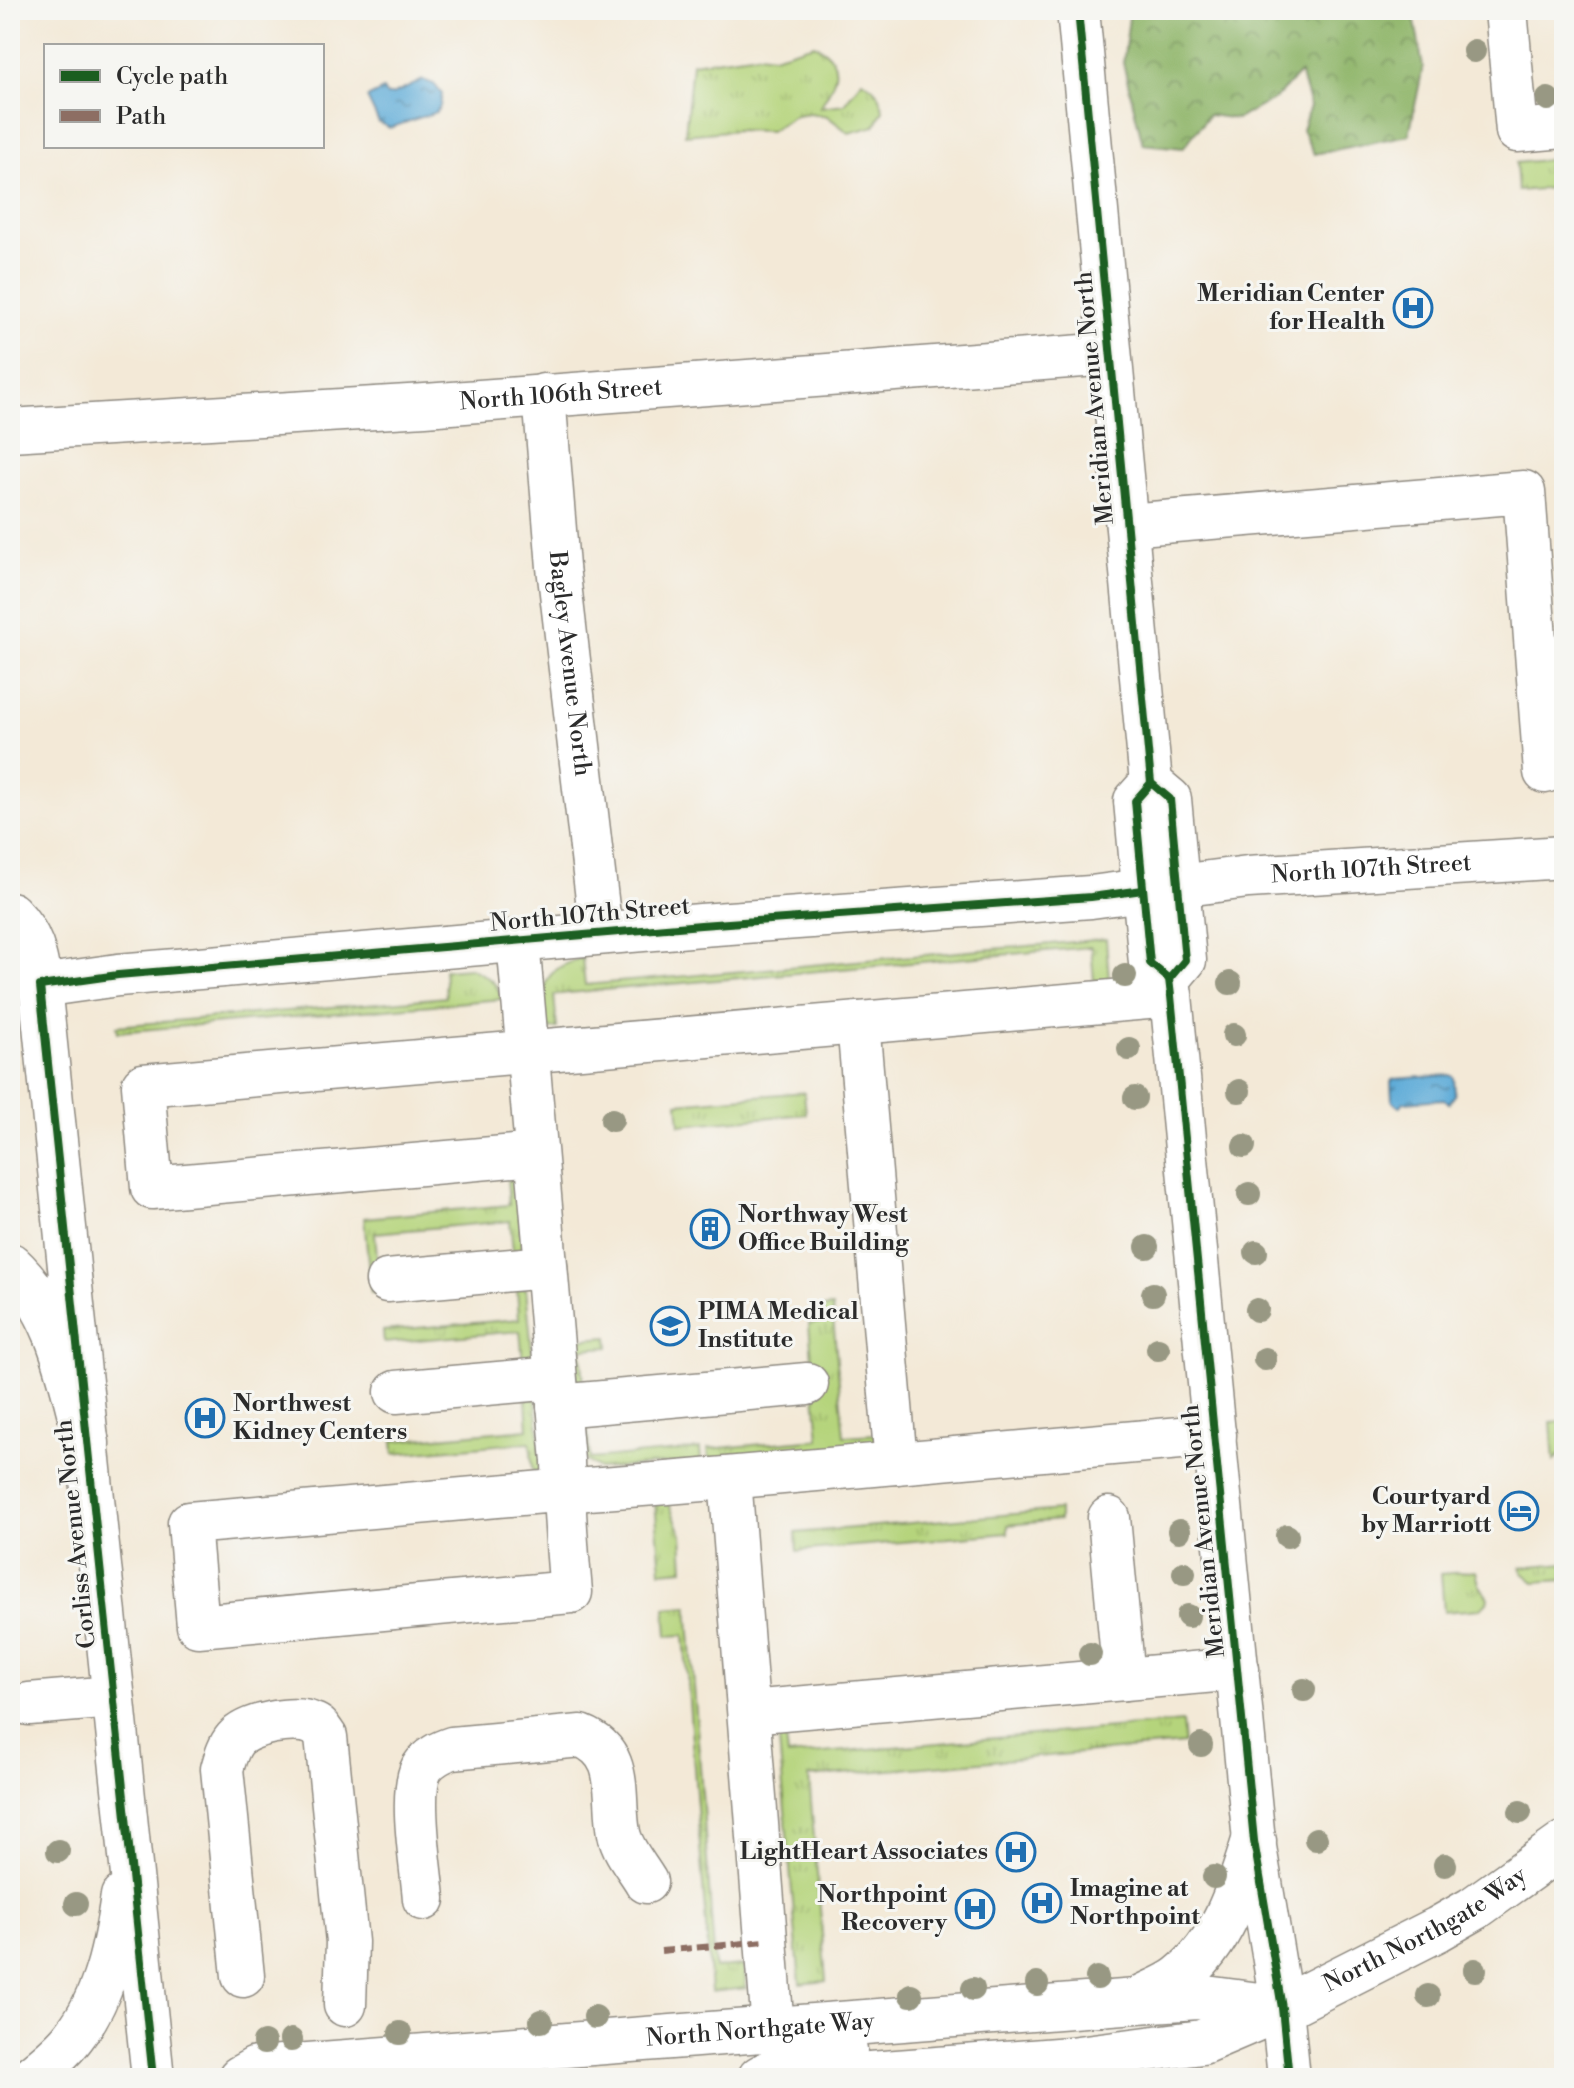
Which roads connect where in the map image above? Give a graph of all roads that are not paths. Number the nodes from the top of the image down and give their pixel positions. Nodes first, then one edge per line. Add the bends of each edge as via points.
1 (1078, 10) edge
2 (1506, 10) edge
3 (1564, 127) edge
4 (1110, 354) junction
5 (544, 395) junction
6 (10, 430) edge
7 (1127, 525) junction
8 (1545, 772) dead end
9 (1564, 857) edge
10 (1160, 888) junction
11 (10, 914) edge
12 (601, 933) junction
13 (518, 941) junction
14 (40, 986) junction
15 (1170, 987) junction
16 (858, 1023) junction
17 (527, 1052) junction
18 (536, 1154) junction
19 (10, 1265) edge
20 (546, 1267) junction
21 (387, 1281) dead end
22 (807, 1384) dead end
23 (396, 1392) dead end
24 (556, 1392) junction
25 (1215, 1435) junction
26 (87, 1443) junction
27 (896, 1463) junction
28 (730, 1478) junction
29 (563, 1491) junction
30 (1109, 1518) dead end
31 (1238, 1669) junction
32 (1124, 1679) junction
33 (113, 1697) junction
34 (29, 1704) dead end
35 (749, 1712) junction
36 (1254, 1841) junction
37 (1564, 1844) edge
38 (129, 1848) junction
39 (646, 1882) dead end
40 (424, 1899) dead end
41 (243, 1976) dead end
42 (1137, 2001) junction
43 (345, 2005) dead end
44 (1282, 2008) junction
45 (773, 2029) junction
46 (665, 2037) junction
47 (1071, 2068) edge
48 (932, 2074) edge
49 (29, 2078) edge
50 (153, 2078) edge
51 (240, 2078) edge
52 (521, 2078) edge
53 (760, 2078) edge
54 (816, 2078) edge
55 (1289, 2078) edge

1 - 4 street, Meridian Avenue North
2 - 3 street via 1517,131
4 - 5 street, North 106th Street
4 - 7 street, Meridian Avenue North
5 - 6 street, North 106th Street
5 - 12 street, Bagley Avenue North via 558,567
7 - 8 street via 1524,492
7 - 10 street, Meridian Avenue North via 1151,783 1135,801
9 - 10 street, North 107th Street via 1248,877
10 - 12 street, North 107th Street
10 - 15 street, Meridian Avenue North via 1150,963
11 - 14 main road via 24,928
12 - 13 street, North 107th Street
13 - 14 street, North 107th Street
13 - 17 street
14 - 26 street, Corliss Avenue North
15 - 16 street
15 - 25 street, Meridian Avenue North
16 - 17 street
16 - 27 street
17 - 18 street
17 - 18 street via 143,1085 152,1188
18 - 20 street
19 - 26 main road via 31,1287 58,1337
20 - 21 street
20 - 24 street
22 - 24 street
23 - 24 street
24 - 29 street
25 - 27 street
25 - 31 street, Meridian Avenue North
26 - 33 street, Corliss Avenue North
27 - 28 street
28 - 29 street
28 - 35 street
29 - 29 street via 189,1523 198,1626 571,1592
30 - 32 street
31 - 32 street
31 - 36 street, Meridian Avenue North
32 - 35 street
33 - 34 street
33 - 38 street, Corliss Avenue North
35 - 45 street
36 - 42 main road via 1239,1889 1204,1952 1179,1977
36 - 44 street, Meridian Avenue North
37 - 44 main road, North Northgate Way via 1462,1916
38 - 49 street via 113,1945 89,2015
38 - 50 street, Corliss Avenue North
39 - 40 street via 619,1837 609,1761 593,1741 581,1736 452,1748 429,1760 416,1790
41 - 43 street via 222,1769 233,1740 246,1730 305,1720 326,1737 347,1942
42 - 44 main road, North Northgate Way via 1198,1997
42 - 45 main road, North Northgate Way
44 - 47 main road, North Northgate Way via 1202,2042
44 - 53 main road via 1114,2029 805,2053
44 - 55 street, Meridian Avenue North
45 - 46 main road, North Northgate Way
46 - 51 main road, North Northgate Way via 256,2069
46 - 52 main road via 655,2056 635,2065
47 - 48 main road, North Northgate Way
48 - 54 main road, North Northgate Way

